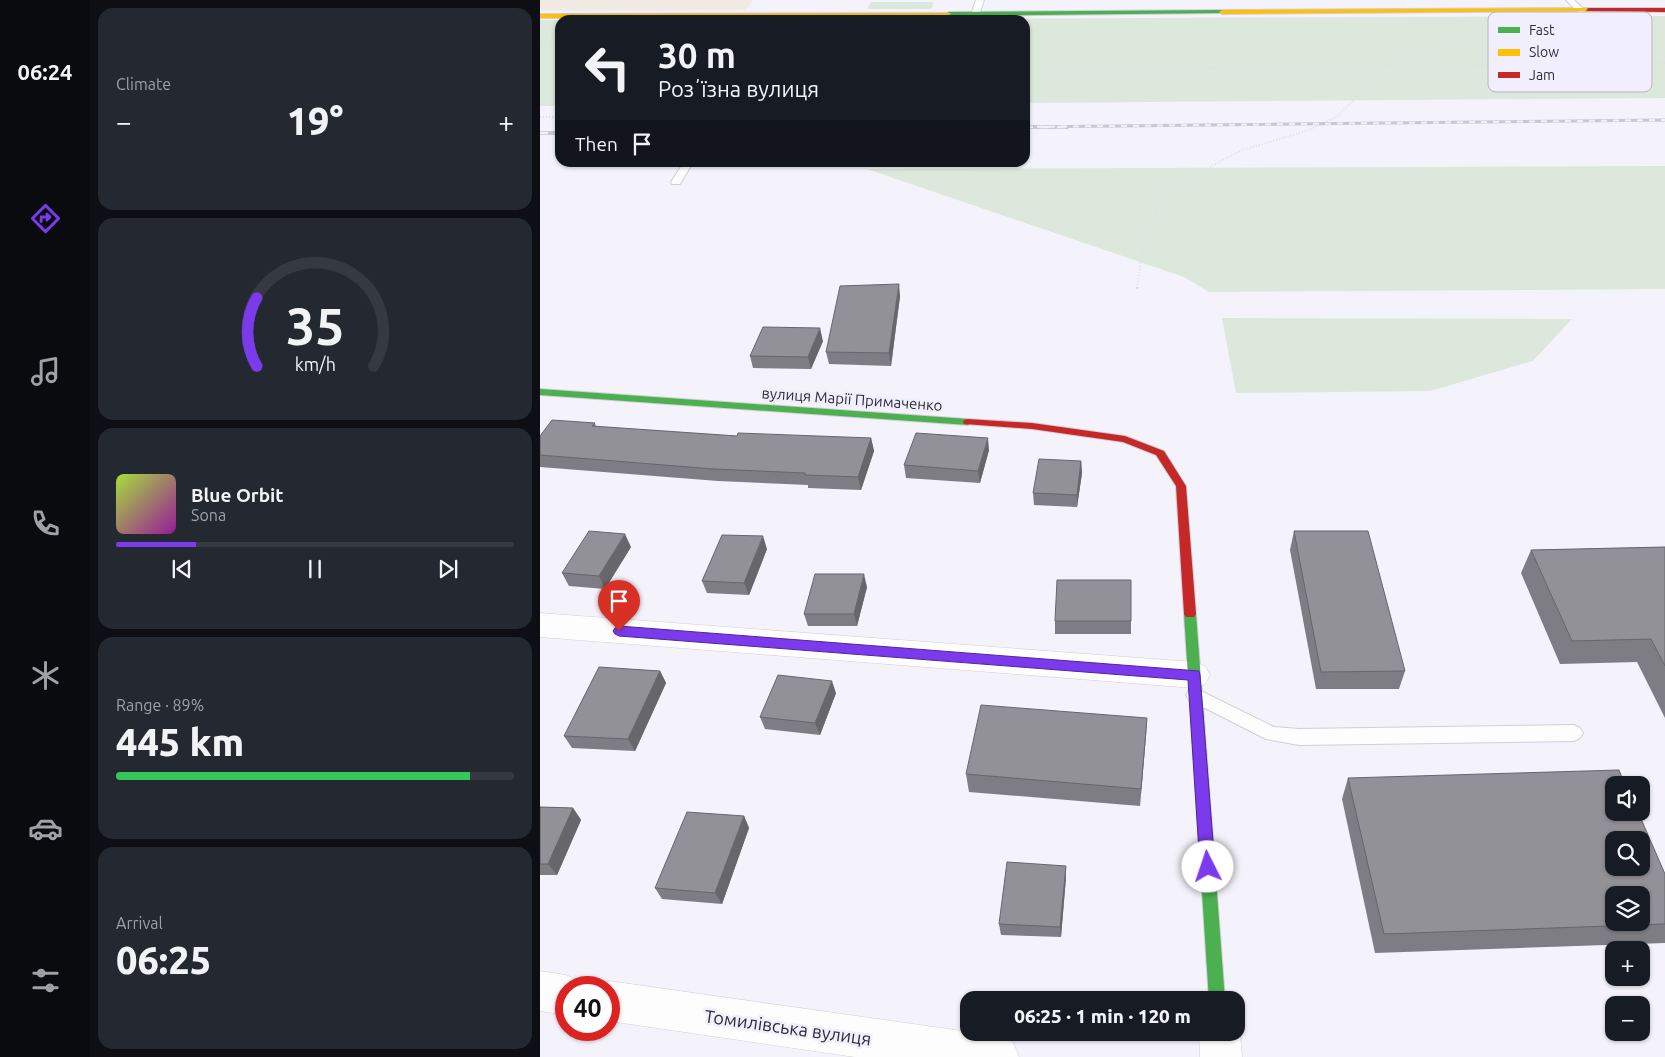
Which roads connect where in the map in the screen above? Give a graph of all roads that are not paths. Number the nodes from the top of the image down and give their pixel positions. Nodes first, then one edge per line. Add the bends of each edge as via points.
1 (980, 0) edge
2 (1570, 0) edge
3 (1582, 10) junction
4 (1665, 10) edge
5 (975, 15) joint
6 (540, 16) edge
7 (555, 16) edge
8 (686, 167) edge
9 (676, 182) dead end
10 (540, 392) edge
11 (540, 625) edge
12 (1195, 685) junction
13 (1574, 733) dead end
14 (540, 991) edge
15 (1216, 991) edge
16 (555, 993) edge
17 (620, 1003) edge
18 (1220, 1041) edge
19 (998, 1057) edge
20 (1221, 1057) edge

1 - 5 lane
2 - 3 lane
3 - 4 street
3 - 5 street
6 - 7 street
8 - 9 lane
10 - 12 street, вулиця Марії Примаченко via 1032,426 1126,439 1160,452 1181,486
11 - 12 street
12 - 13 lane via 1272,734
12 - 15 street
14 - 16 street
17 - 19 street, Томилівська вулиця
18 - 20 street

